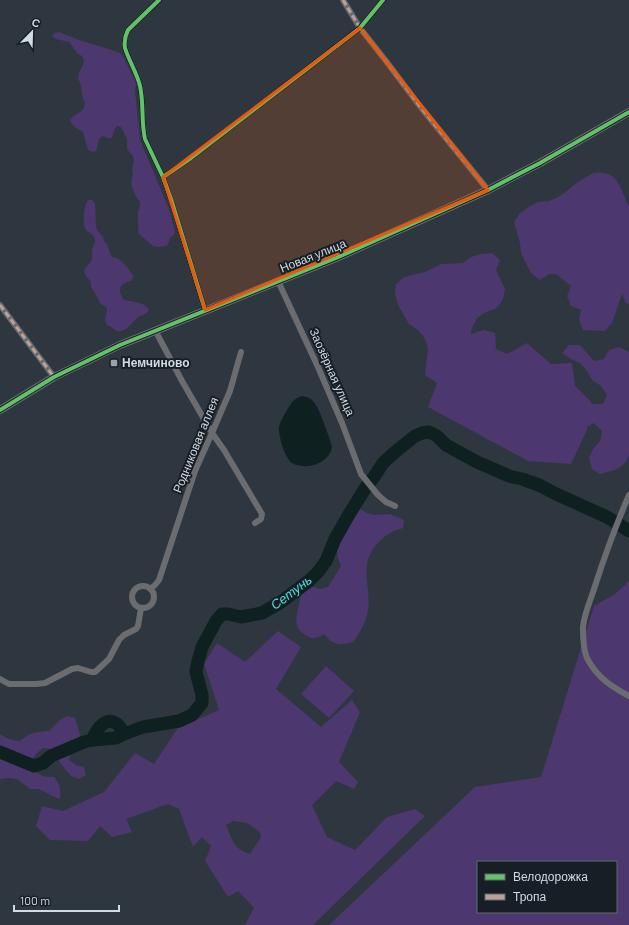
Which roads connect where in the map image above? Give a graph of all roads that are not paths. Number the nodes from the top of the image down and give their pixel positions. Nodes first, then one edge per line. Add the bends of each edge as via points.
1 (159, 0) edge
2 (343, 0) edge
3 (383, 0) edge
4 (360, 28) junction
5 (629, 112) edge
6 (163, 177) junction
7 (488, 190) junction
8 (278, 281) junction
9 (0, 305) edge
10 (205, 310) junction
11 (156, 330) junction
12 (241, 352) dead end
13 (54, 377) junction
14 (0, 410) edge
15 (212, 433) junction
16 (629, 495) edge
17 (395, 506) dead end
18 (255, 523) dead end
19 (150, 589) junction
20 (141, 608) junction
21 (0, 679) edge
22 (629, 696) edge

1 - 6 street via 128,30 125,48 140,86 145,139
2 - 4 street
3 - 4 street
4 - 6 street
4 - 7 street
5 - 7 street, Новая улица
6 - 10 street
7 - 8 street, Новая улица
8 - 10 street, Новая улица
8 - 17 street, Заозёрная улица via 318,367 361,474 378,496
9 - 13 street
10 - 11 street, Новая улица
11 - 13 street, Новая улица
11 - 15 street
12 - 15 street, Родниковая аллея via 230,391
13 - 14 street, Новая улица
15 - 18 street via 262,514 261,519
15 - 19 street, Родниковая аллея via 195,471 158,580
16 - 22 street via 609,544 583,627 587,659 611,686
19 - 20 street via 154,600 149,606
19 - 20 street via 142,586 133,594 134,603
20 - 21 street via 136,629 124,635 109,659 95,672 72,669 45,683 36,684 9,684

